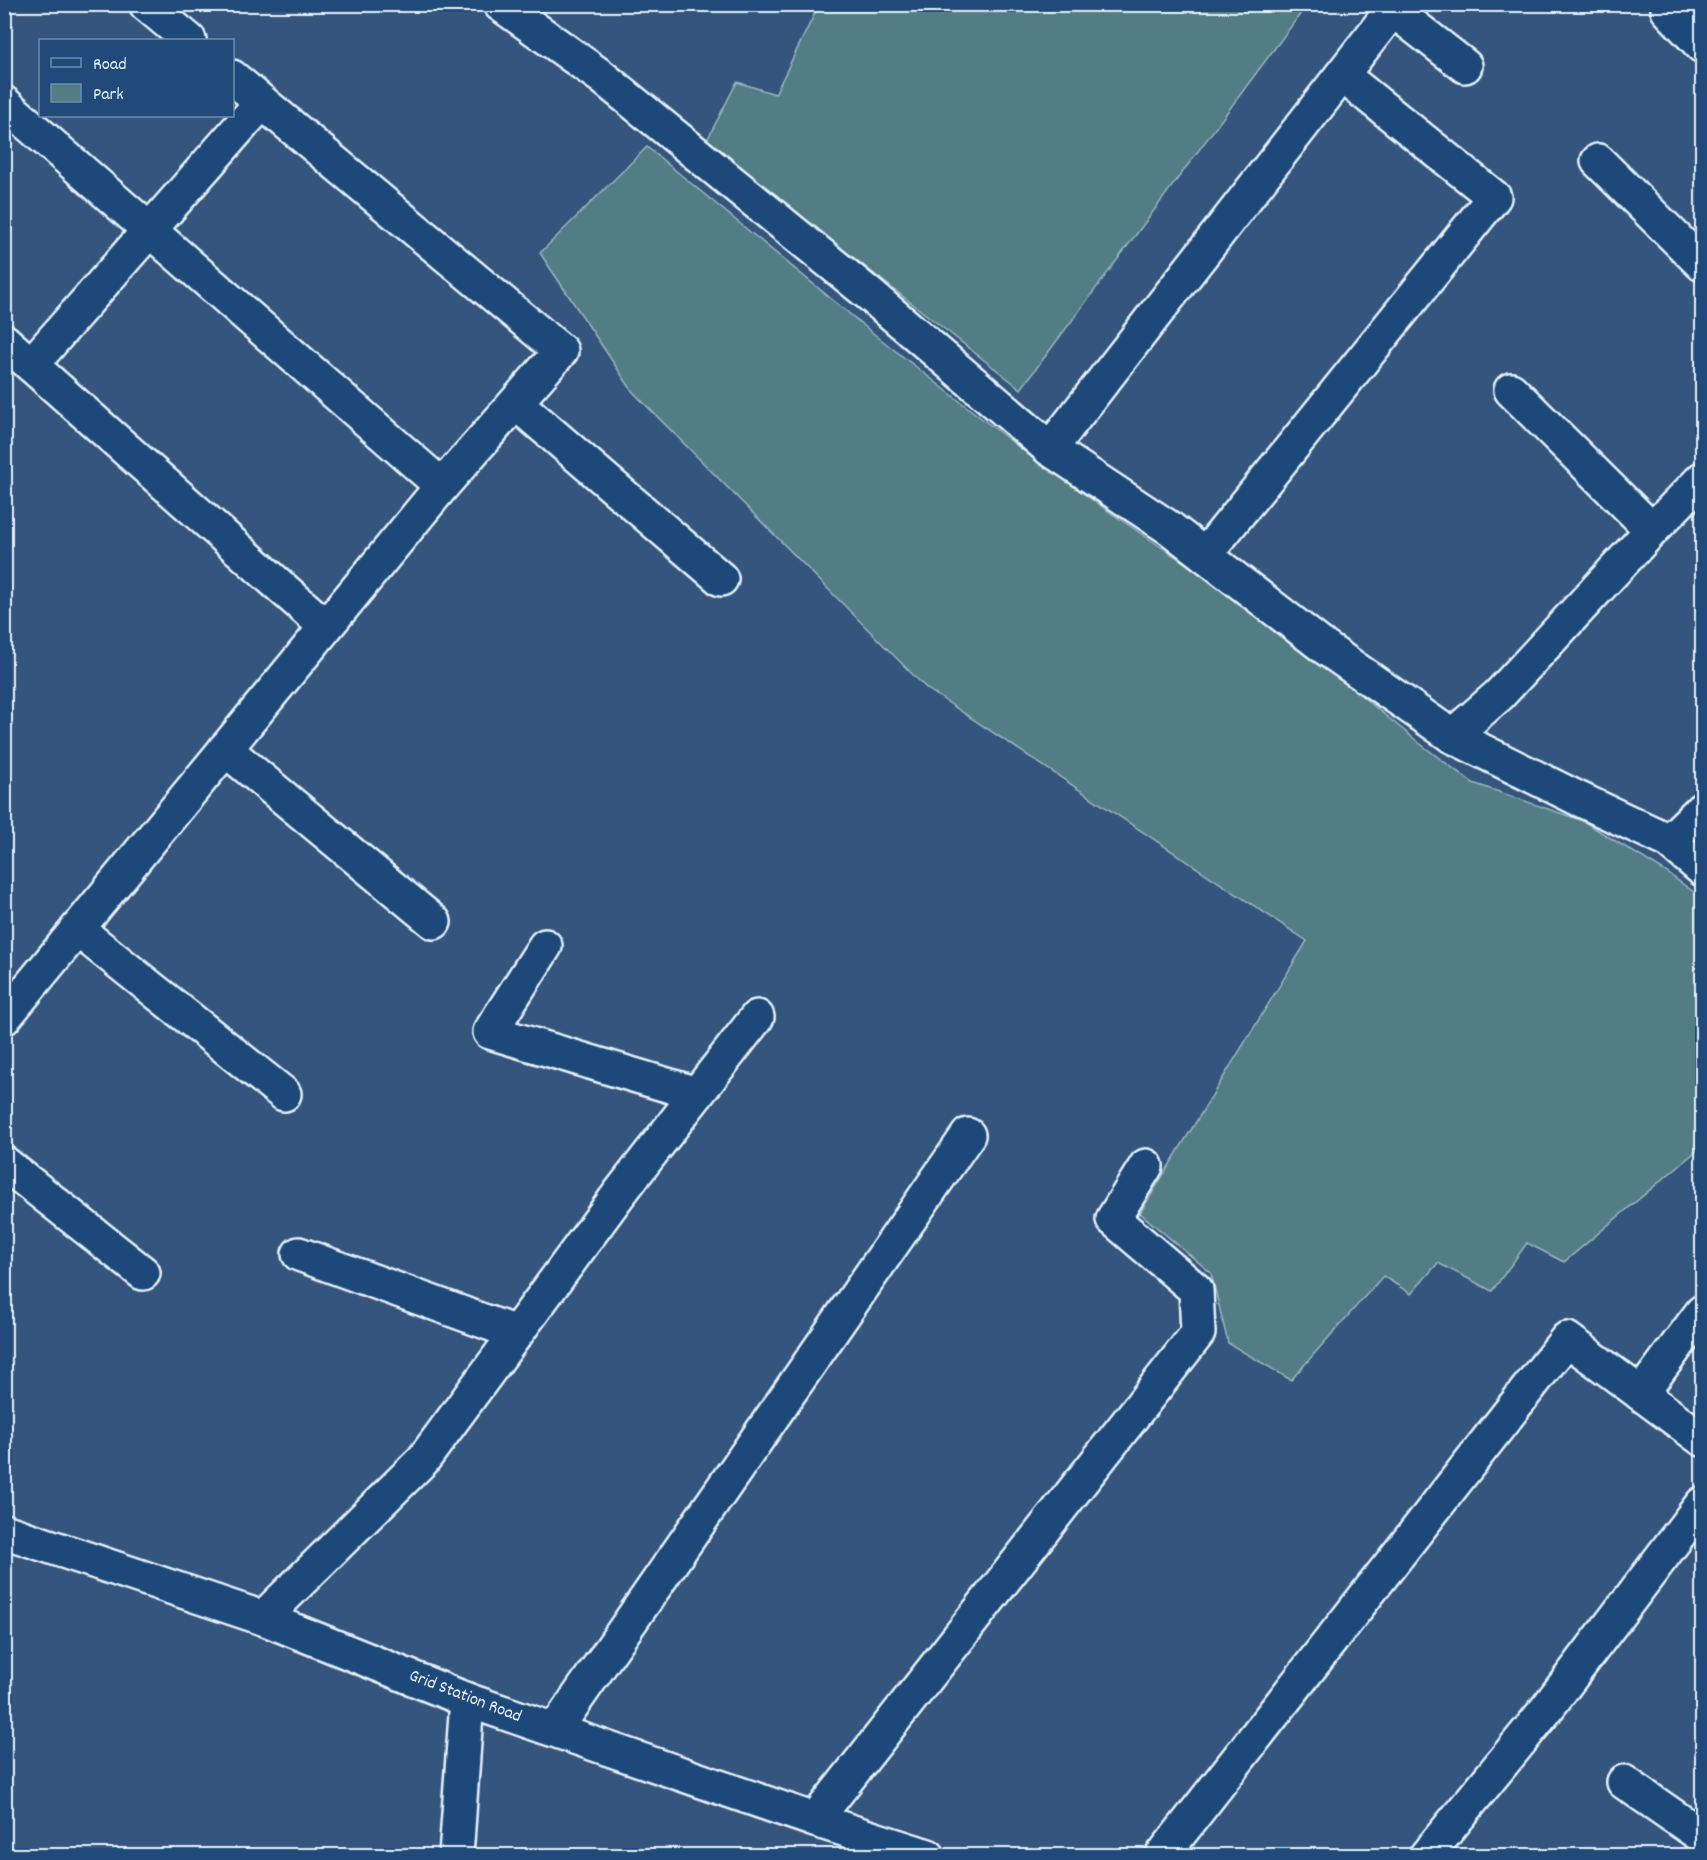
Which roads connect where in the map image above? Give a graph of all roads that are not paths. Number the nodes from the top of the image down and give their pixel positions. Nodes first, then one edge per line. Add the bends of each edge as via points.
1 (146, 4) edge
2 (500, 4) edge
3 (1395, 7) edge
4 (1668, 10) dead end
5 (188, 39) edge
6 (1702, 46) edge
7 (1465, 66) dead end
8 (1341, 75) junction
9 (234, 79) edge
10 (262, 102) junction
11 (4, 103) edge
12 (1598, 161) dead end
13 (150, 230) junction
14 (1702, 264) edge
15 (4, 341) edge
16 (31, 364) junction
17 (1511, 390) dead end
18 (516, 403) junction
19 (1050, 449) junction
20 (1702, 479) edge
21 (442, 486) junction
22 (1652, 530) junction
23 (1205, 555) junction
24 (721, 579) dead end
25 (325, 626) junction
26 (1452, 736) junction
27 (225, 748) junction
28 (1702, 809) edge
29 (1669, 842) junction
30 (1702, 869) edge
31 (434, 922) dead end
32 (77, 929) junction
33 (545, 946) dead end
34 (757, 1017) dead end
35 (4, 1018) edge
36 (284, 1094) dead end
37 (697, 1094) junction
38 (968, 1135) dead end
39 (4, 1163) edge
40 (1146, 1166) dead end
41 (299, 1254) dead end
42 (143, 1273) dead end
43 (1702, 1312) edge
44 (516, 1333) junction
45 (1641, 1394) junction
46 (1702, 1439) edge
47 (1702, 1504) edge
48 (4, 1531) edge
49 (263, 1618) junction
50 (467, 1700) junction
51 (555, 1730) junction
52 (1624, 1782) dead end
53 (815, 1820) junction
54 (1702, 1836) edge
55 (1702, 1841) edge
56 (456, 1856) edge
57 (928, 1856) edge
58 (1162, 1856) edge
59 (1426, 1856) edge
60 (1692, 1856) edge

1 - 5 street
2 - 19 street via 620,92 869,294
3 - 7 street
3 - 8 street
4 - 6 street
8 - 19 street
8 - 23 street via 1494,197
9 - 10 street
10 - 13 street
10 - 18 street via 561,351
11 - 13 street
12 - 14 street
13 - 16 street
13 - 21 street
15 - 16 street
16 - 25 street
17 - 22 street
18 - 21 street
18 - 24 street
19 - 23 street
20 - 22 street
21 - 25 street
22 - 26 street via 1499,695
23 - 26 street via 1324,647
25 - 27 street
26 - 29 street
27 - 31 street
27 - 32 street
28 - 29 street
29 - 30 street
32 - 35 street
32 - 36 street
33 - 37 street via 490,1032
34 - 37 street
37 - 44 street
38 - 51 street
39 - 42 street
40 - 53 street via 1113,1219 1196,1290 1198,1333
41 - 44 street
43 - 45 street
44 - 49 street via 423,1460
45 - 46 street
45 - 58 street via 1567,1339
47 - 59 street via 1545,1711
48 - 49 street, Grid Station Road
49 - 50 street, Grid Station Road
50 - 51 street, Grid Station Road
50 - 56 street
51 - 53 street, Grid Station Road
52 - 54 street
53 - 57 street, Grid Station Road
55 - 60 street

